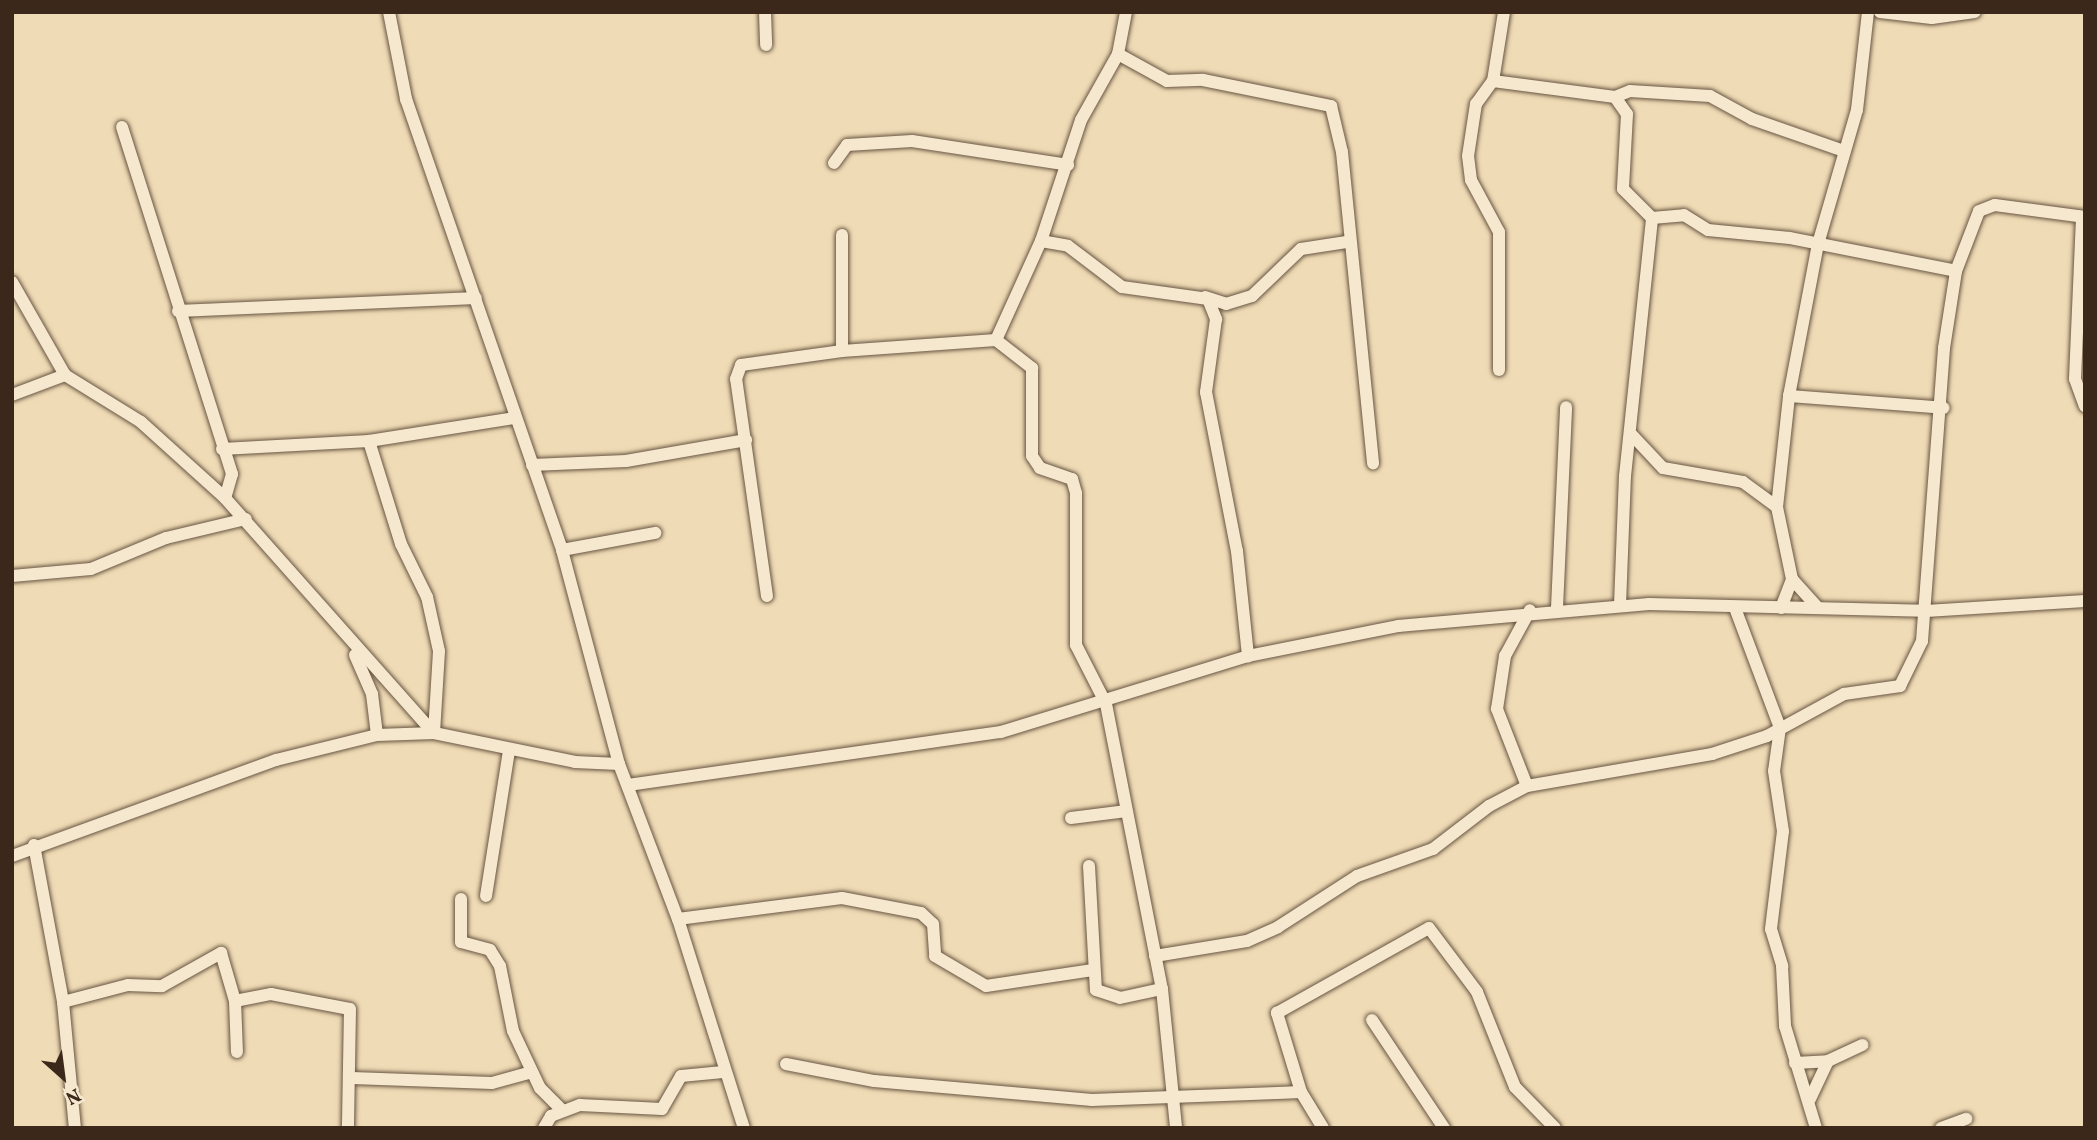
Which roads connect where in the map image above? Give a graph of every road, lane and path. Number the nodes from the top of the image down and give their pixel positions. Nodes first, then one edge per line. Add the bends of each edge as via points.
1 (389, 12) edge
2 (765, 12) edge
3 (1126, 12) edge
4 (1504, 12) edge
5 (1868, 12) edge
6 (1880, 12) edge
7 (1975, 12) edge
8 (766, 45) dead end
9 (1118, 54) junction
10 (1493, 81) junction
11 (1615, 97) junction
12 (122, 127) dead end
13 (1844, 151) junction
14 (834, 163) dead end
15 (1068, 165) junction
16 (2084, 217) edge
17 (1652, 218) junction
18 (842, 235) dead end
19 (1041, 241) junction
20 (1346, 242) junction
21 (1818, 244) junction
22 (1956, 271) junction
23 (12, 282) edge
24 (1195, 293) junction
25 (476, 298) junction
26 (178, 311) junction
27 (996, 340) junction
28 (842, 351) junction
29 (1499, 370) dead end
30 (65, 376) junction
31 (12, 395) edge
32 (1789, 396) junction
33 (2085, 406) edge
34 (1566, 408) dead end
35 (1944, 408) junction
36 (514, 418) junction
37 (1632, 435) junction
38 (746, 440) junction
39 (369, 441) junction
40 (222, 449) junction
41 (1373, 463) dead end
42 (532, 465) junction
43 (225, 498) junction
44 (1777, 507) junction
45 (246, 519) junction
46 (655, 533) dead end
47 (562, 550) junction
48 (12, 576) edge
49 (1792, 579) junction
50 (767, 596) dead end
51 (2085, 601) edge
52 (1620, 605) junction
53 (1817, 607) junction
54 (1557, 608) junction
55 (1735, 608) junction
56 (1781, 608) junction
57 (1530, 610) junction
58 (1926, 611) junction
59 (349, 640) junction
60 (1248, 656) junction
61 (1106, 704) junction
62 (1780, 728) junction
63 (434, 733) junction
64 (377, 735) junction
65 (509, 751) junction
66 (620, 764) junction
67 (628, 785) junction
68 (1527, 786) junction
69 (1127, 811) junction
70 (1071, 818) dead end
71 (34, 845) junction
72 (12, 856) edge
73 (1089, 866) dead end
74 (486, 896) dead end
75 (461, 899) dead end
76 (678, 919) junction
77 (1155, 956) junction
78 (1093, 970) junction
79 (1162, 989) junction
80 (235, 1001) junction
81 (63, 1002) junction
82 (1372, 1020) dead end
83 (1862, 1045) dead end
84 (237, 1052) dead end
85 (1828, 1061) junction
86 (1795, 1063) junction
87 (786, 1065) dead end
88 (532, 1072) junction
89 (723, 1072) junction
90 (352, 1078) junction
91 (1301, 1091) junction
92 (1175, 1097) junction
93 (1810, 1099) junction
94 (562, 1110) junction
95 (1966, 1119) dead end
96 (75, 1128) edge
97 (348, 1128) edge
98 (544, 1128) edge
99 (744, 1128) edge
100 (1176, 1128) edge
101 (1323, 1128) edge
102 (1444, 1128) edge
103 (1555, 1128) edge
104 (1816, 1128) edge
105 (1941, 1128) edge

1 - 25 street via 406,99
2 - 8 street
3 - 9 street
4 - 10 street
5 - 13 street via 1857,110
6 - 7 street via 1932,18
9 - 15 street via 1081,120
9 - 20 street via 1167,81 1203,80 1331,106 1342,152
10 - 11 street
10 - 29 street via 1476,104 1468,156 1471,180 1499,232
11 - 13 street via 1630,90 1710,96 1752,119
11 - 17 street via 1627,114 1623,189
12 - 26 street
13 - 21 street
14 - 15 street via 847,145 912,141
15 - 19 street
16 - 22 street via 1982,207
16 - 33 street via 2075,379
17 - 21 street via 1684,215 1708,230
17 - 37 street
18 - 28 street
19 - 24 street via 1068,246 1122,287
19 - 27 street
20 - 24 street via 1301,249 1252,296 1226,304
20 - 41 street
21 - 22 street
21 - 32 street
22 - 35 street via 1944,348
23 - 30 street
24 - 60 street via 1208,299 1216,319 1206,392 1237,551
25 - 26 street
25 - 36 street
26 - 40 street
27 - 28 street
27 - 61 street via 1032,368 1032,456 1040,468 1072,479 1080,519 1076,645
28 - 38 street via 741,365 737,379
30 - 31 street
30 - 43 street via 141,422
32 - 35 street
32 - 44 street
34 - 54 street
35 - 58 street
36 - 39 street
36 - 42 street
37 - 44 street via 1663,468 1743,482
37 - 52 street
38 - 42 street via 626,460
38 - 50 street
39 - 40 street
39 - 63 street via 436,638
40 - 43 street via 232,474
42 - 47 street
43 - 45 street
44 - 49 street
45 - 48 street via 166,538 91,569
45 - 59 street
46 - 47 street
47 - 66 street
49 - 53 street
49 - 56 street
51 - 58 street
52 - 54 street
52 - 55 street
53 - 56 street
53 - 58 street
54 - 57 street
55 - 56 street
55 - 62 street
57 - 60 street via 1398,626
57 - 68 street via 1505,656 1497,709
58 - 62 street via 1915,663 1900,686 1844,694
59 - 63 street
59 - 64 street via 372,694
60 - 61 street
61 - 67 street via 1001,732
61 - 69 street
62 - 68 street via 1712,754
62 - 86 street via 1774,771 1783,831 1771,929
63 - 64 street
63 - 65 street
64 - 71 street via 276,760
65 - 66 street
65 - 74 street
66 - 67 street
67 - 76 street
68 - 77 street via 1489,806 1433,849 1357,876 1278,927 1247,941
69 - 70 street
69 - 77 street
71 - 72 street
71 - 81 street
73 - 78 street
75 - 88 street via 461,942 490,950 500,966 501,991
76 - 78 street via 842,898 921,912 933,924 935,956 986,986
76 - 89 street
77 - 79 street
78 - 79 street via 1096,990 1108,998
79 - 92 street
80 - 81 street via 221,953 162,986 128,985
80 - 84 street
80 - 90 street via 271,994 350,1009
81 - 96 street
82 - 102 street
83 - 85 street
85 - 86 street
85 - 93 street
86 - 93 street
87 - 92 street via 874,1081 1036,1096
88 - 90 street via 492,1083
88 - 94 street
89 - 94 street via 681,1076 662,1109
89 - 99 street
90 - 97 street
91 - 92 street
91 - 101 street
91 - 103 street via 1278,1013 1429,928 1477,992 1516,1087
92 - 100 street
93 - 104 street
94 - 98 street
95 - 105 street

